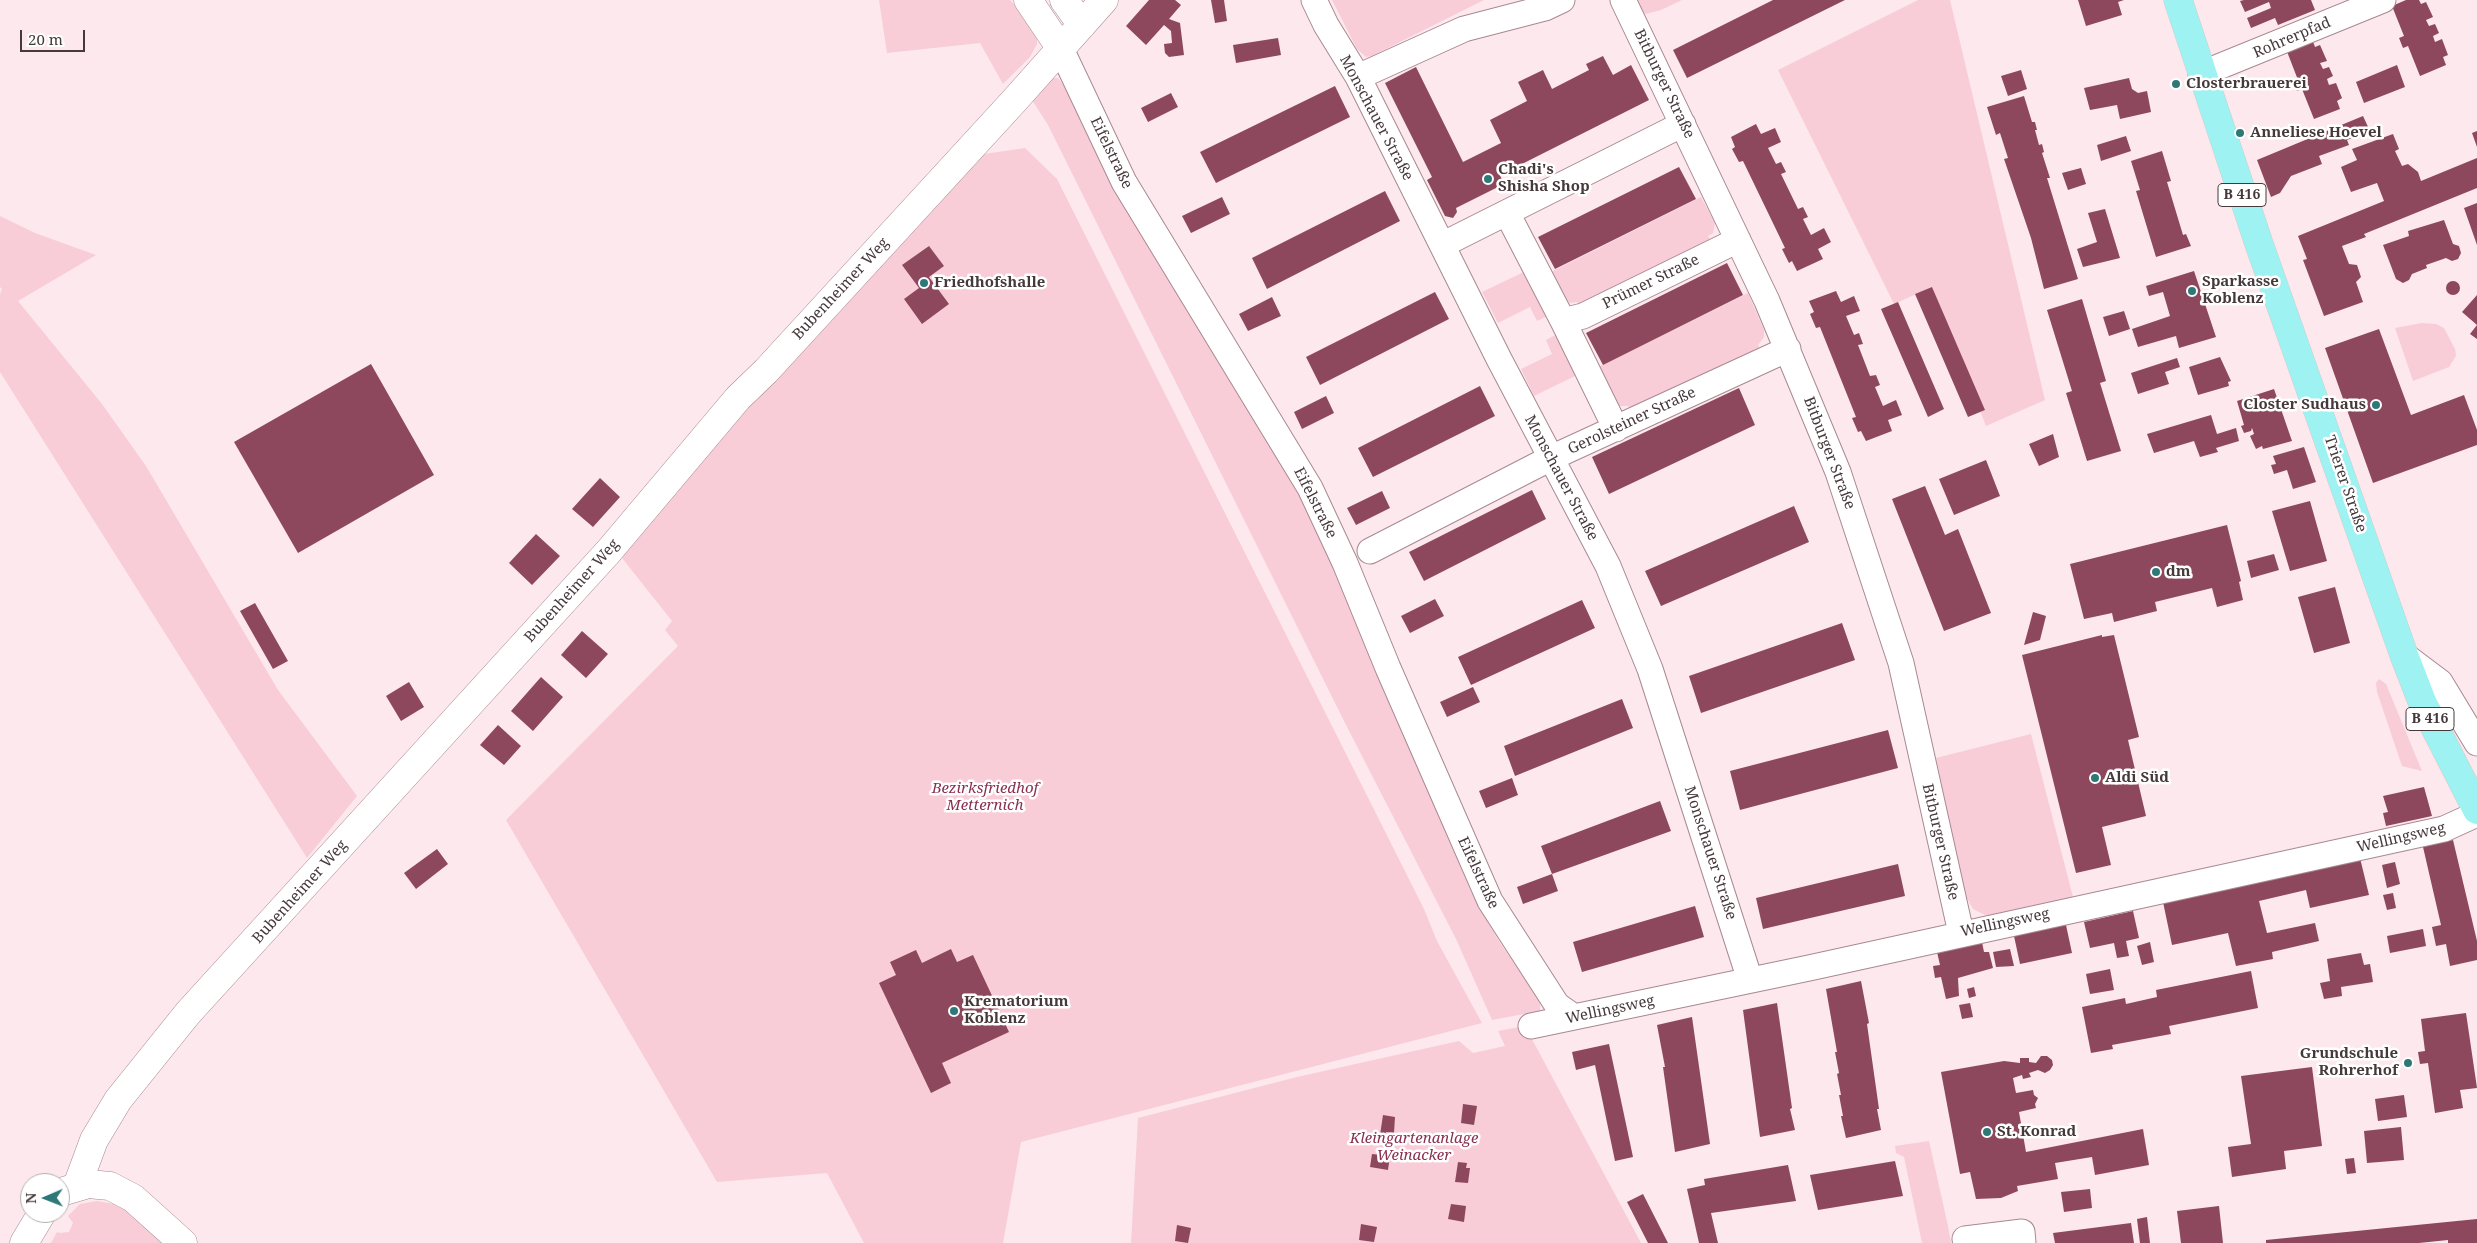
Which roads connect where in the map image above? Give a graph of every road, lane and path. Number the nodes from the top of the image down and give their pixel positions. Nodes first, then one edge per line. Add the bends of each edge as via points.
1 (1028, 0) edge
2 (1064, 0) edge
3 (1104, 0) edge
4 (1314, 0) edge
5 (1562, 0) edge
6 (1623, 0) edge
7 (2178, 0) edge
8 (2383, 0) edge
9 (1082, 25) junction
10 (1060, 49) junction
11 (2202, 74) junction
12 (1358, 77) junction
13 (1684, 124) junction
14 (1507, 213) junction
15 (1738, 240) junction
16 (1442, 245) junction
17 (1563, 321) junction
18 (1788, 348) junction
19 (1616, 429) junction
20 (1551, 458) junction
21 (1370, 551) dead end
22 (2404, 656) junction
23 (2477, 743) edge
24 (2477, 810) edge
25 (2477, 814) edge
26 (1961, 933) junction
27 (1750, 980) junction
28 (1574, 1017) junction
29 (1532, 1026) dead end
30 (70, 1185) edge
31 (70, 1189) edge
32 (36, 1223) edge
33 (24, 1243) edge
34 (182, 1243) edge
35 (1966, 1243) edge
36 (2023, 1243) edge

1 - 10 street, Eifelstraße
2 - 9 street
3 - 9 street, Bubenheimer Weg
4 - 12 street, Monschauer Straße
5 - 12 street via 1544,8 1464,29
6 - 13 street, Bitburger Straße
7 - 11 main road, Trierer Straße / B 416
8 - 11 street, Rohrerpfad
9 - 10 street, Bubenheimer Weg
10 - 28 street, Eifelstraße via 1124,182 1310,488 1346,563 1388,668 1490,901 1557,1005
10 - 30 street, Bubenheimer Weg via 738,398 608,551 176,1028 118,1100
11 - 22 main road, Trierer Straße / B 416
12 - 16 street, Monschauer Straße
13 - 14 street
13 - 15 street, Bitburger Straße
14 - 16 street
14 - 17 street
15 - 17 street, Prümer Straße via 1583,316
15 - 18 street, Bitburger Straße
16 - 20 street, Monschauer Straße
17 - 19 street
18 - 19 street, Gerolsteiner Straße
18 - 26 street, Bitburger Straße via 1836,465 1901,663
19 - 20 street, Gerolsteiner Straße
20 - 21 street, Gerolsteiner Straße
20 - 27 street, Monschauer Straße via 1608,566 1650,669
22 - 23 street via 2440,682
22 - 24 main road, Trierer Straße / B 416 via 2423,704
25 - 26 street, Wellingsweg via 2444,829
26 - 27 street, Wellingsweg
27 - 28 street, Wellingsweg
28 - 29 street, Wellingsweg
31 - 34 street via 99,1183 120,1190
32 - 33 street
35 - 36 street via 1965,1239 2022,1232

